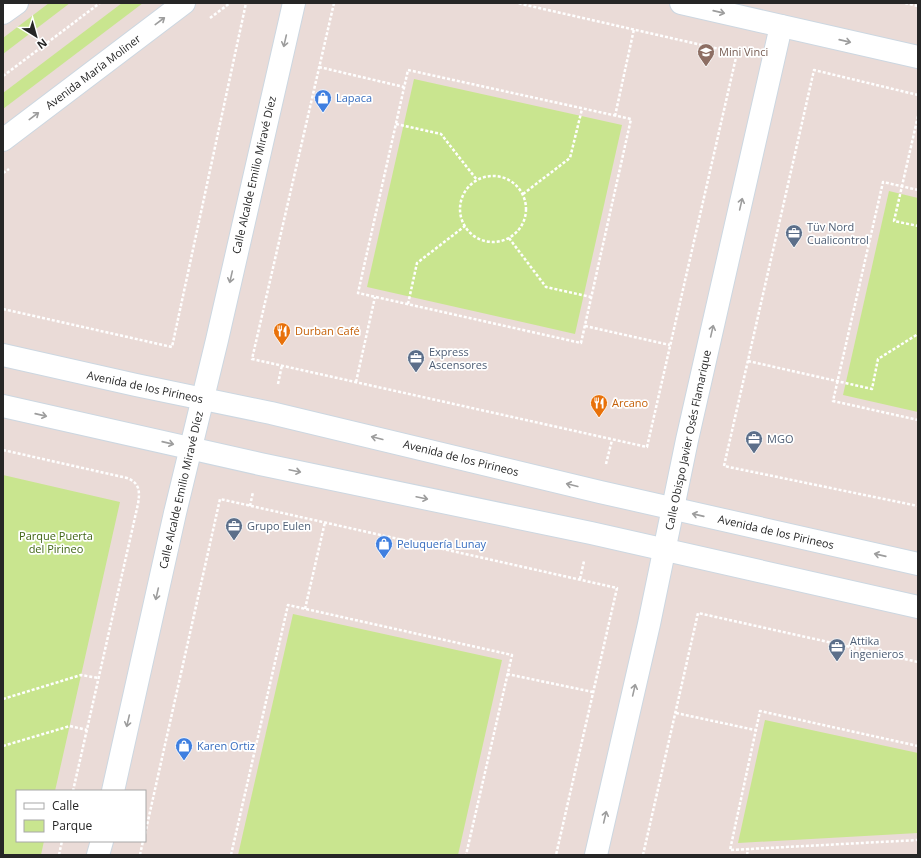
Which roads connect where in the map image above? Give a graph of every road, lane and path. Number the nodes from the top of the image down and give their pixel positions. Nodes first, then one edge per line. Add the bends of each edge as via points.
1 (16, 3) edge
2 (100, 3) edge
3 (184, 3) edge
4 (246, 3) edge
5 (294, 3) edge
6 (334, 3) edge
7 (518, 3) edge
8 (681, 3) edge
9 (905, 3) edge
10 (918, 6) edge
11 (3, 13) edge
12 (781, 26) junction
13 (634, 29) junction
14 (918, 57) edge
15 (319, 68) junction
16 (3, 76) edge
17 (404, 87) junction
18 (918, 94) edge
19 (582, 109) junction
20 (615, 116) junction
21 (918, 116) edge
22 (396, 124) junction
23 (3, 140) edge
24 (477, 180) junction
25 (902, 187) junction
26 (918, 190) edge
27 (523, 194) junction
28 (464, 226) junction
29 (918, 226) edge
30 (509, 238) junction
31 (375, 297) junction
32 (591, 297) junction
33 (408, 304) junction
34 (3, 309) edge
35 (585, 326) junction
36 (918, 334) edge
37 (670, 345) junction
38 (3, 355) edge
39 (748, 361) junction
40 (838, 381) junction
41 (356, 382) junction
42 (203, 399) junction
43 (3, 406) edge
44 (918, 420) edge
45 (191, 449) junction
46 (3, 450) edge
47 (918, 506) edge
48 (673, 509) junction
49 (325, 522) junction
50 (664, 550) junction
51 (918, 564) edge
52 (918, 607) edge
53 (305, 609) junction
54 (918, 662) edge
55 (507, 674) junction
56 (98, 678) junction
57 (593, 692) junction
58 (3, 699) edge
59 (676, 713) junction
60 (87, 730) junction
61 (756, 730) junction
62 (3, 746) edge
63 (918, 746) edge
64 (73, 790) edge
65 (113, 790) edge
66 (146, 830) edge
67 (918, 840) edge
68 (62, 842) edge
69 (102, 842) edge
70 (144, 842) edge
71 (748, 849) junction
72 (59, 855) edge
73 (98, 855) edge
74 (140, 855) edge
75 (231, 855) edge
76 (466, 855) edge
77 (556, 855) edge
78 (596, 855) edge
79 (643, 855) edge
80 (747, 855) edge

1 - 11 street
2 - 16 path
23 -> 3 street, Avenida María Moliner
4 - 34 path via 172,347
5 -> 42 street, Calle Alcalde Emilio Miravé Díez
6 - 15 path
7 - 13 path
8 -> 12 street
9 - 10 path
12 -> 14 street
48 -> 12 street, Calle Obispo Javier Osés Flamarique
13 - 20 path
13 - 37 path via 737,53
15 - 17 path
15 - 41 path via 252,358
17 - 19 path via 408,70
17 - 22 path
18 - 39 path via 814,70
19 - 20 path
19 - 27 path via 570,158
20 - 32 path via 631,119
21 - 25 path
22 - 24 path via 442,134
22 - 31 path via 358,293
24 - 27 path via 487,176 498,176 517,186
24 - 28 path via 463,196 460,206
25 - 26 path
25 - 29 path via 894,221
25 - 40 path via 883,182
27 - 30 path via 526,214 523,224
28 - 30 path via 480,240 500,242
28 - 33 path via 417,263
30 - 32 path via 546,287
31 - 33 path
31 - 41 path
32 - 35 path
33 - 35 path via 581,343
35 - 37 path
36 - 40 path via 878,359 872,389
37 - 41 path via 647,447
38 - 42 street, Avenida de los Pirineos
39 - 40 path
39 - 47 path via 724,466
40 - 44 path via 833,401
42 - 45 street, Calle Alcalde Emilio Miravé Díez
48 -> 42 street, Avenida de los Pirineos
43 -> 45 street
45 -> 50 street
45 -> 65 street, Calle Alcalde Emilio Miravé Díez
46 - 56 path via 127,478 132,480 139,490 138,504
48 - 50 street, Calle Obispo Javier Osés Flamarique
51 -> 48 street, Avenida de los Pirineos
49 - 53 path
49 - 57 path via 617,588
49 - 66 path via 220,499
50 - 52 street
78 -> 50 street, Calle Obispo Javier Osés Flamarique via 648,631
53 - 55 path via 512,655
53 - 75 path via 288,605
54 - 59 path via 698,613
55 - 57 path
55 - 76 path
56 - 58 path via 81,675
56 - 60 path
57 - 77 path
59 - 61 path
59 - 79 path
60 - 62 path via 70,726
60 - 64 path
61 - 63 path via 760,711
61 - 71 path via 730,850
67 - 71 path
68 - 72 path
69 - 73 street
70 - 74 path
71 - 80 path

